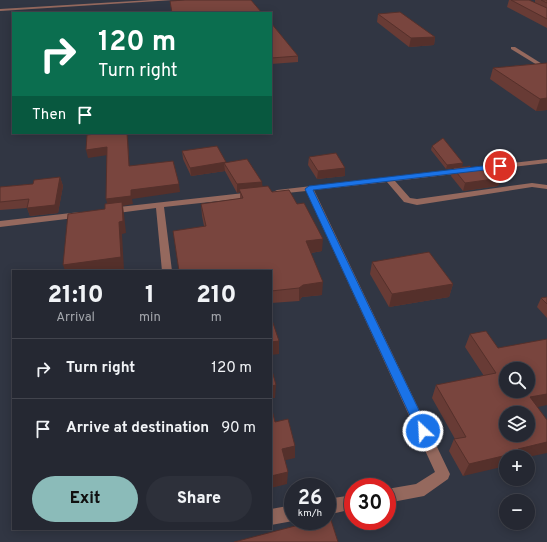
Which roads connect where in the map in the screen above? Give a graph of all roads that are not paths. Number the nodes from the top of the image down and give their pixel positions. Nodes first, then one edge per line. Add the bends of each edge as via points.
1 (172, 0) edge
2 (133, 1) edge
3 (0, 10) edge
4 (514, 48) dead end
5 (547, 69) edge
6 (547, 161) edge
7 (389, 179) junction
8 (547, 187) edge
9 (309, 189) junction
10 (160, 206) junction
11 (0, 224) edge
12 (168, 270) edge
13 (396, 495) edge
14 (284, 515) edge
15 (272, 517) edge

1 - 2 street
2 - 3 street
4 - 5 street
6 - 7 street
7 - 8 street via 404,197 411,201 532,185
7 - 9 street
9 - 10 street
9 - 13 street via 443,474 419,491
10 - 11 street
10 - 12 street
14 - 15 street

